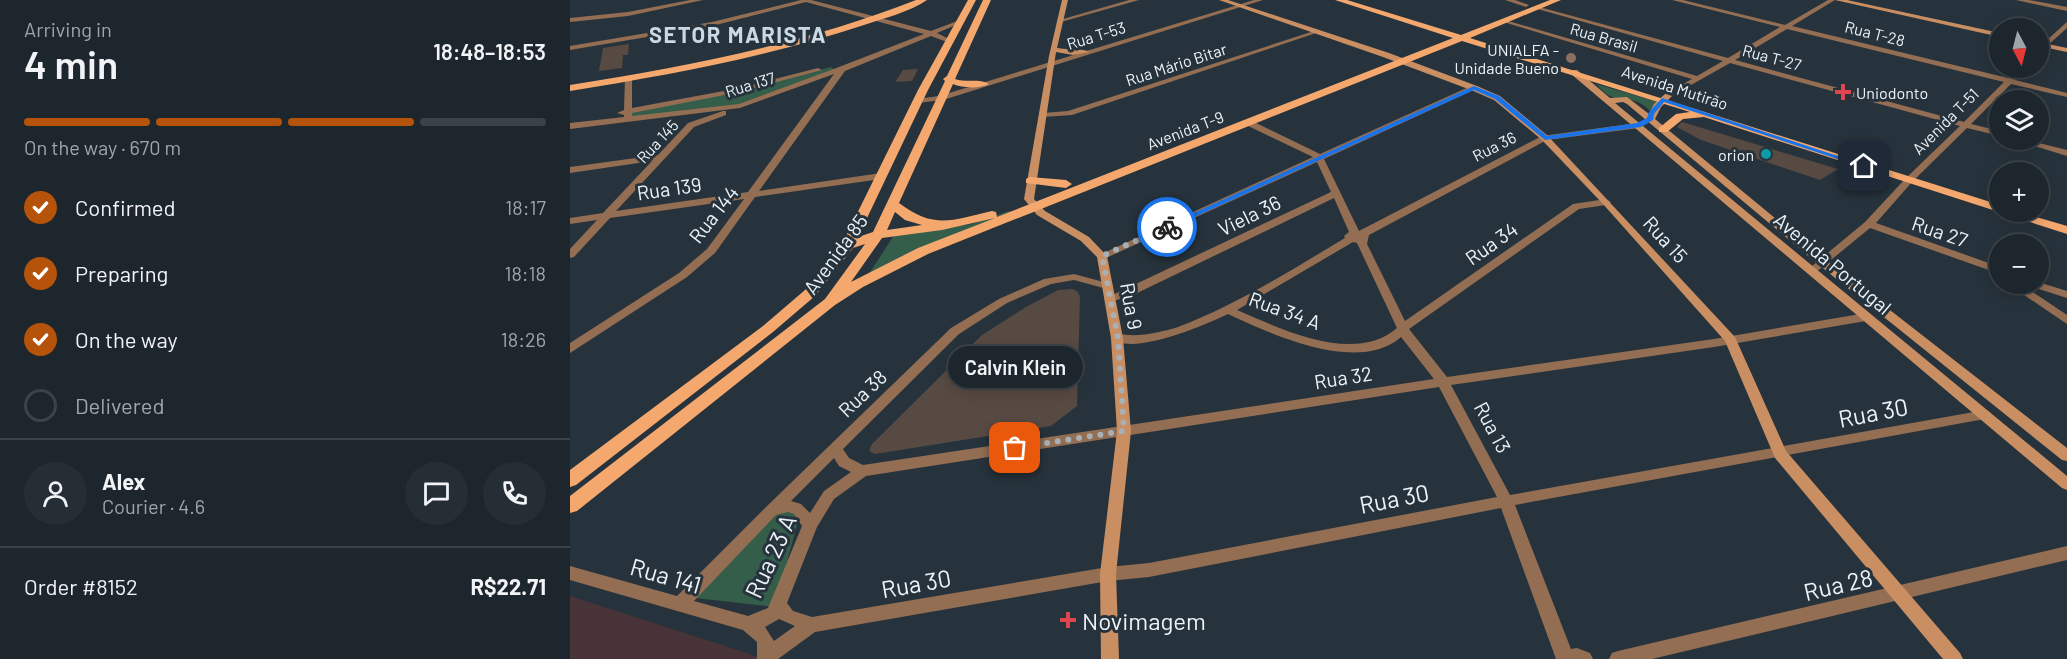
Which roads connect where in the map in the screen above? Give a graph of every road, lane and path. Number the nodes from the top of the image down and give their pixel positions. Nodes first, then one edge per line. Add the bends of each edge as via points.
1 (700, 0) edge
2 (806, 0) edge
3 (908, 0) edge
4 (923, 0) edge
5 (972, 0) edge
6 (988, 0) edge
7 (1065, 0) edge
8 (1136, 0) edge
9 (1222, 0) edge
10 (1260, 0) edge
11 (1339, 0) edge
12 (1355, 0) edge
13 (1508, 0) edge
14 (1557, 0) edge
15 (1676, 0) edge
16 (1832, 0) edge
17 (1838, 0) edge
18 (1854, 0) edge
19 (2019, 0) edge
20 (1538, 4) edge
21 (1527, 5) junction
22 (1240, 6) junction
23 (2067, 9) edge
24 (1062, 11) junction
25 (1086, 14) junction
26 (864, 16) junction
27 (876, 18) junction
28 (570, 21) edge
29 (962, 21) junction
30 (1059, 21) junction
31 (1503, 21) junction
32 (2067, 24) edge
33 (1786, 27) junction
34 (1989, 31) edge
35 (1989, 31) edge
36 (1316, 32) junction
37 (930, 33) junction
38 (1460, 34) junction
39 (2049, 38) edge
40 (949, 41) junction
41 (2049, 44) edge
42 (570, 48) edge
43 (2067, 48) edge
44 (1054, 50) junction
45 (1086, 52) junction
46 (1399, 59) junction
47 (1728, 60) junction
48 (1050, 63) junction
49 (838, 67) junction
50 (1574, 72) junction
51 (1697, 78) junction
52 (2013, 78) edge
53 (628, 79) junction
54 (948, 79) junction
55 (570, 81) edge
56 (2010, 81) junction
57 (984, 84) junction
58 (570, 88) edge
59 (1474, 88) junction
60 (2067, 95) edge
61 (940, 98) junction
62 (1665, 98) junction
63 (918, 101) junction
64 (1609, 101) junction
65 (740, 106) junction
66 (680, 113) junction
67 (1043, 115) junction
68 (1709, 115) junction
69 (627, 116) junction
70 (1651, 119) junction
71 (1249, 123) junction
72 (570, 124) edge
73 (691, 125) junction
74 (1639, 125) junction
75 (1965, 125) junction
76 (1663, 130) junction
77 (1989, 131) edge
78 (1545, 138) junction
79 (2049, 148) edge
80 (2067, 153) edge
81 (662, 157) junction
82 (1321, 162) junction
83 (570, 170) edge
84 (881, 176) junction
85 (1912, 177) junction
86 (1030, 181) junction
87 (1066, 184) junction
88 (753, 193) junction
89 (1337, 193) junction
90 (1989, 198) edge
91 (1606, 202) junction
92 (1031, 203) junction
93 (892, 204) junction
94 (1989, 205) edge
95 (609, 215) junction
96 (2049, 217) edge
97 (570, 221) edge
98 (2041, 222) edge
99 (2067, 222) edge
100 (1869, 225) junction
101 (942, 226) junction
102 (2067, 230) edge
103 (878, 235) junction
104 (1358, 236) junction
105 (848, 245) junction
106 (570, 255) edge
107 (1102, 256) junction
108 (1823, 263) junction
109 (1989, 268) edge
110 (1811, 272) junction
111 (1107, 286) junction
112 (2049, 289) edge
113 (2029, 294) edge
114 (2067, 295) edge
115 (1110, 299) junction
116 (830, 302) junction
117 (1228, 310) junction
118 (1866, 317) junction
119 (2067, 320) edge
120 (1403, 333) junction
121 (1118, 338) junction
122 (1731, 340) junction
123 (570, 349) edge
124 (1443, 381) junction
125 (1985, 415) junction
126 (1124, 431) junction
127 (835, 448) junction
128 (1780, 453) junction
129 (2067, 456) edge
130 (862, 471) junction
131 (570, 480) edge
132 (2067, 484) edge
133 (1506, 501) junction
134 (570, 506) edge
135 (771, 510) junction
136 (810, 525) junction
137 (2067, 553) edge
138 (570, 573) edge
139 (1107, 574) junction
140 (1898, 594) junction
141 (681, 604) junction
142 (779, 606) junction
143 (748, 624) junction
144 (812, 625) junction
145 (1571, 655) edge
146 (766, 658) edge
147 (1110, 659) edge
148 (1618, 659) edge
149 (1954, 659) edge

1 - 28 street
2 - 26 street
2 - 42 street via 712,24
3 - 26 main road
4 - 27 main road
5 - 29 main road, Avenida 85
6 - 54 main road, Avenida 85
7 - 24 street
8 - 25 street
9 - 22 street, Rua 15
10 - 22 street, Rua T-53
11 - 38 main road, Avenida Mutirão
12 - 38 main road, Avenida Mutirão
13 - 21 street
14 - 20 main road, Avenida T-9
15 - 33 street, Rua T-28
16 - 33 street
17 - 34 street
18 - 35 street
19 - 23 street
20 - 21 main road, Avenida T-9
20 - 31 main road, Avenida T-9
20 - 47 street, Rua T-27
21 - 38 main road, Avenida T-9
22 - 36 street, Rua 15
22 - 45 street, Rua T-53
24 - 25 street
24 - 30 street
25 - 30 street
26 - 27 street
26 - 55 main road via 754,47
27 - 37 street
27 - 53 main road via 760,51
29 - 37 street, Rua 137
29 - 40 main road, Avenida 85
30 - 44 street
31 - 38 main road, Avenida T-9
31 - 51 street, Rua Brasil
32 - 39 street
33 - 47 street
33 - 56 street, Rua T-28
36 - 46 street, Rua 15
36 - 67 street, Rua Mário Bitar via 1069,113
37 - 40 street
37 - 49 street, Rua 137
38 - 46 main road, Avenida T-9
38 - 50 main road, Avenida Mutirão
38 - 62 main road, Avenida Mutirão
40 - 63 main road, Avenida 85
41 - 43 street
44 - 45 street
44 - 48 street
45 - 48 street, Rua T-53
46 - 59 street, Rua 15
46 - 71 main road, Avenida T-9
46 - 87 main road, Avenida T-9
47 - 51 street
47 - 75 street, Rua T-27
48 - 57 street, Rua T-53
48 - 67 street
49 - 65 street, Rua 137
49 - 69 street, Rua 137
49 - 88 street, Rua 144
50 - 62 main road, Avenida Mutirão
50 - 64 street, Avenida Portugal
51 - 62 street
52 - 56 street, Avenida T-51
53 - 58 main road
53 - 69 street
54 - 57 main road via 960,84
54 - 61 main road, Avenida 85
56 - 60 street, Rua T-28
56 - 75 street, Avenida T-51
57 - 61 street, Rua T-53
59 - 78 street, Rua 15 via 1497,98
59 - 82 street
61 - 63 street, Rua T-53
61 - 93 main road, Avenida 85
62 - 68 main road, Avenida Mutirão
62 - 70 street via 1651,113
62 - 85 main road, Avenida Mutirão
63 - 84 main road, Avenida 85
64 - 70 street, Avenida Portugal via 1624,99
64 - 74 street, Avenida Portugal
65 - 66 street, Rua 137
65 - 73 street, Rua 145
66 - 69 street, Rua 137
66 - 73 street, Rua 145
67 - 86 street
68 - 76 main road via 1680,116
68 - 85 main road, Avenida Mutirão
69 - 72 street, Rua 137
70 - 74 street, Rua 36
70 - 76 street, Avenida Portugal
71 - 82 street
71 - 92 main road, Avenida T-9
73 - 81 street, Rua 145
74 - 78 street, Rua 36
74 - 110 street, Avenida Portugal
75 - 77 street, Rua T-27
75 - 85 street, Avenida T-51
76 - 108 street, Avenida Portugal
78 - 91 street, Rua 15
78 - 104 street, Rua 36
79 - 80 street
81 - 83 street
81 - 95 street, Rua 145
82 - 89 street, Rua 13
82 - 107 street via 1293,169
84 - 88 street, Rua 139
84 - 105 main road, Avenida 85
85 - 90 main road, Avenida Mutirão
85 - 94 main road, Avenida Mutirão
85 - 100 street, Avenida T-51
86 - 87 main road
86 - 92 street
87 - 92 main road, Avenida T-9
88 - 95 street, Rua 139
88 - 123 street, Rua 144 via 711,251 690,269
89 - 104 street, Rua 13
89 - 115 street, Viela 36
91 - 120 street, Rua 34 via 1576,206 1408,324
91 - 122 street, Rua 15
92 - 101 main road, Avenida T-9
92 - 107 street via 1085,239
92 - 116 main road, Avenida T-9 via 923,251
93 - 101 main road via 909,217
93 - 103 main road, Avenida 85
95 - 97 street, Rua 139
95 - 106 street, Rua 145
96 - 99 main road
98 - 102 main road
100 - 108 street, Avenida T-51
100 - 109 street, Rua 27
101 - 103 main road, Avenida T-9
103 - 105 main road, Avenida T-9
103 - 116 main road, Avenida 85
104 - 117 street, Rua 36
104 - 120 street, Rua 13
105 - 131 main road, Avenida 85 via 810,293 777,322
107 - 111 street, Rua 9
108 - 110 street, Avenida T-51
108 - 129 street, Avenida Portugal
110 - 118 street, Avenida Portugal
111 - 115 street, Rua 9
111 - 127 street, Rua 38 via 1087,279 1061,278 1003,301 955,332
112 - 114 street
113 - 119 street
115 - 121 street, Rua 9
116 - 134 main road, Avenida 85
117 - 120 street, Rua 34 A via 1295,339 1333,346 1375,345
117 - 121 street, Rua 36 via 1173,333
118 - 122 street, Rua 32
118 - 125 street, Avenida Portugal
120 - 124 street, Rua 13
121 - 126 street, Rua 9
122 - 124 street, Rua 32
122 - 128 street, Rua 15
124 - 126 street, Rua 32
124 - 133 street, Rua 13
125 - 128 street, Rua 30
125 - 132 street, Avenida Portugal
126 - 130 street, Rua 32
126 - 139 street, Rua 9
127 - 130 street via 844,462
127 - 135 street, Rua 38
128 - 133 street, Rua 30
128 - 140 street, Rua 15
130 - 136 street, Rua 23 A via 829,495
133 - 139 street, Rua 30 via 1149,570
133 - 145 street, Rua 13
135 - 136 street via 793,506
135 - 141 street, Rua 38
136 - 142 street, Rua 23 A
137 - 140 street, Rua 28
138 - 141 street, Rua 141
139 - 144 street, Rua 30
139 - 147 street, Rua 9
140 - 148 street, Rua 28
140 - 149 street, Rua 15
141 - 143 street, Rua 141
142 - 143 street, Rua 23 A via 766,618
142 - 144 street via 787,616
143 - 146 street, Rua 23 A via 760,630 768,646
144 - 146 street, Rua 30

